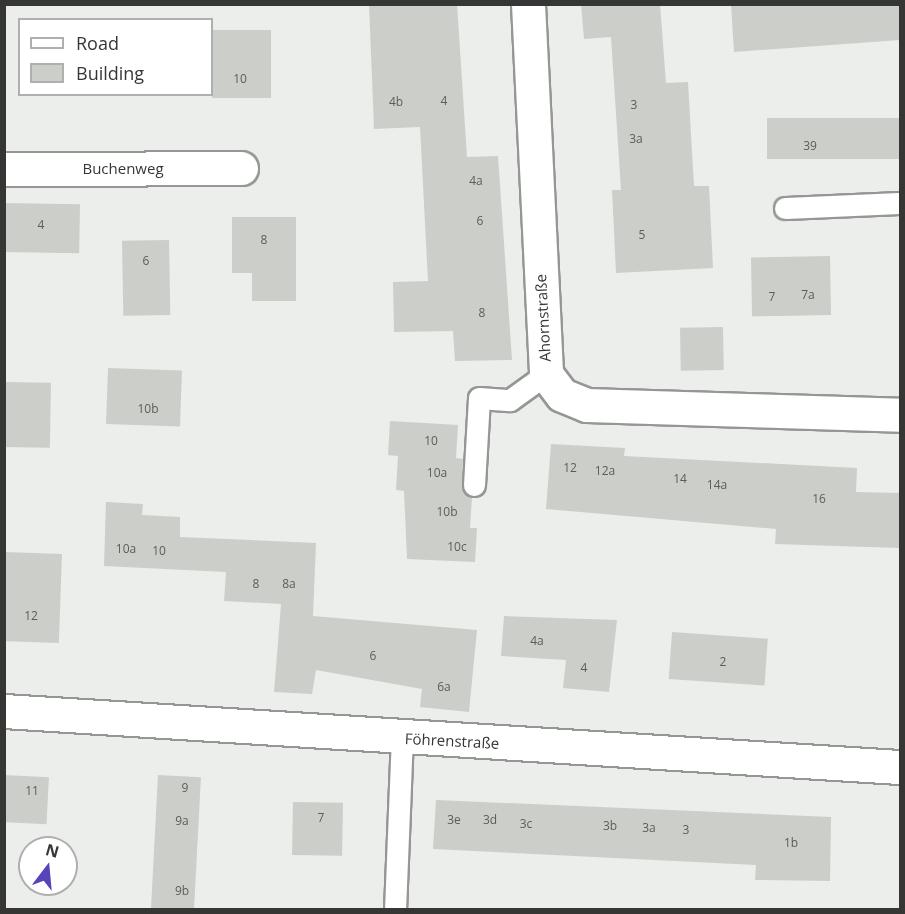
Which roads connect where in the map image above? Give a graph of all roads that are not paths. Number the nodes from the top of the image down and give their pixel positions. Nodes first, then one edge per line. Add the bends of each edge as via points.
1 (528, 4) edge
2 (241, 168) dead end
3 (4, 169) edge
4 (900, 203) edge
5 (785, 208) dead end
6 (546, 374) junction
7 (900, 415) edge
8 (474, 485) dead end
9 (4, 711) edge
10 (402, 738) junction
11 (900, 767) edge
12 (395, 909) edge

1 - 6 street, Ahornstraße
2 - 3 street, Buchenweg
4 - 5 lane
6 - 7 street, Ahornstraße via 562,394 587,405
6 - 8 lane via 510,400 479,398
9 - 10 street, Föhrenstraße
10 - 11 street, Föhrenstraße
10 - 12 lane

